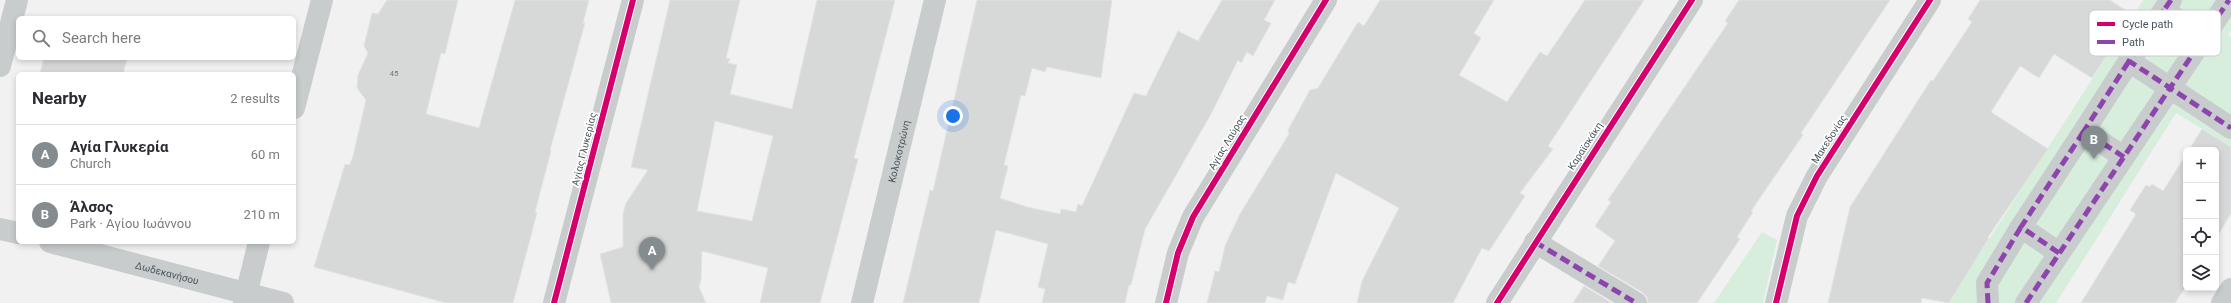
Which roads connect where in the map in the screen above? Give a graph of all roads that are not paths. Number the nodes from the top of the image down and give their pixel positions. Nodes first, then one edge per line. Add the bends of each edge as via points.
1 (17, 0) edge
2 (322, 0) edge
3 (633, 0) edge
4 (935, 0) edge
5 (1326, 0) edge
6 (1692, 0) edge
7 (1930, 0) edge
8 (2229, 0) edge
9 (2221, 12) edge
10 (2133, 56) edge
11 (2191, 56) edge
12 (2130, 61) junction
13 (0, 66) edge
14 (2170, 88) junction
15 (296, 100) edge
16 (2231, 128) edge
17 (2084, 131) junction
18 (2124, 157) junction
19 (2021, 228) junction
20 (0, 229) edge
21 (16, 233) edge
22 (1535, 242) junction
23 (57, 244) edge
24 (259, 244) edge
25 (2059, 253) junction
26 (2231, 289) edge
27 (245, 298) edge
28 (283, 303) edge
29 (554, 303) edge
30 (862, 303) edge
31 (1166, 303) edge
32 (1497, 303) edge
33 (1636, 303) edge
34 (1776, 303) edge
35 (1988, 303) edge
36 (2026, 303) edge
37 (2222, 303) edge

1 - 13 street
2 - 15 street
3 - 29 street, Αγίας Γλυκερίας
4 - 30 street, Κολοκοτρώνη
5 - 31 street, Αγίας Λαύρας via 1193,217 1178,252
6 - 22 street, Καραϊσκάκη
7 - 34 street, Μακεδονίας via 1817,176 1797,216
8 - 9 street
10 - 12 street
11 - 14 street
12 - 14 street
12 - 17 street
14 - 16 street
14 - 18 street
17 - 18 street
17 - 19 street
18 - 25 street
19 - 25 street
19 - 35 street via 1987,283
20 - 21 street
22 - 32 street, Καραϊσκάκη
22 - 33 street
23 - 27 street, Δωδεκανήσου
24 - 27 street
25 - 36 street
26 - 37 street
27 - 28 street, Δωδεκανήσου

